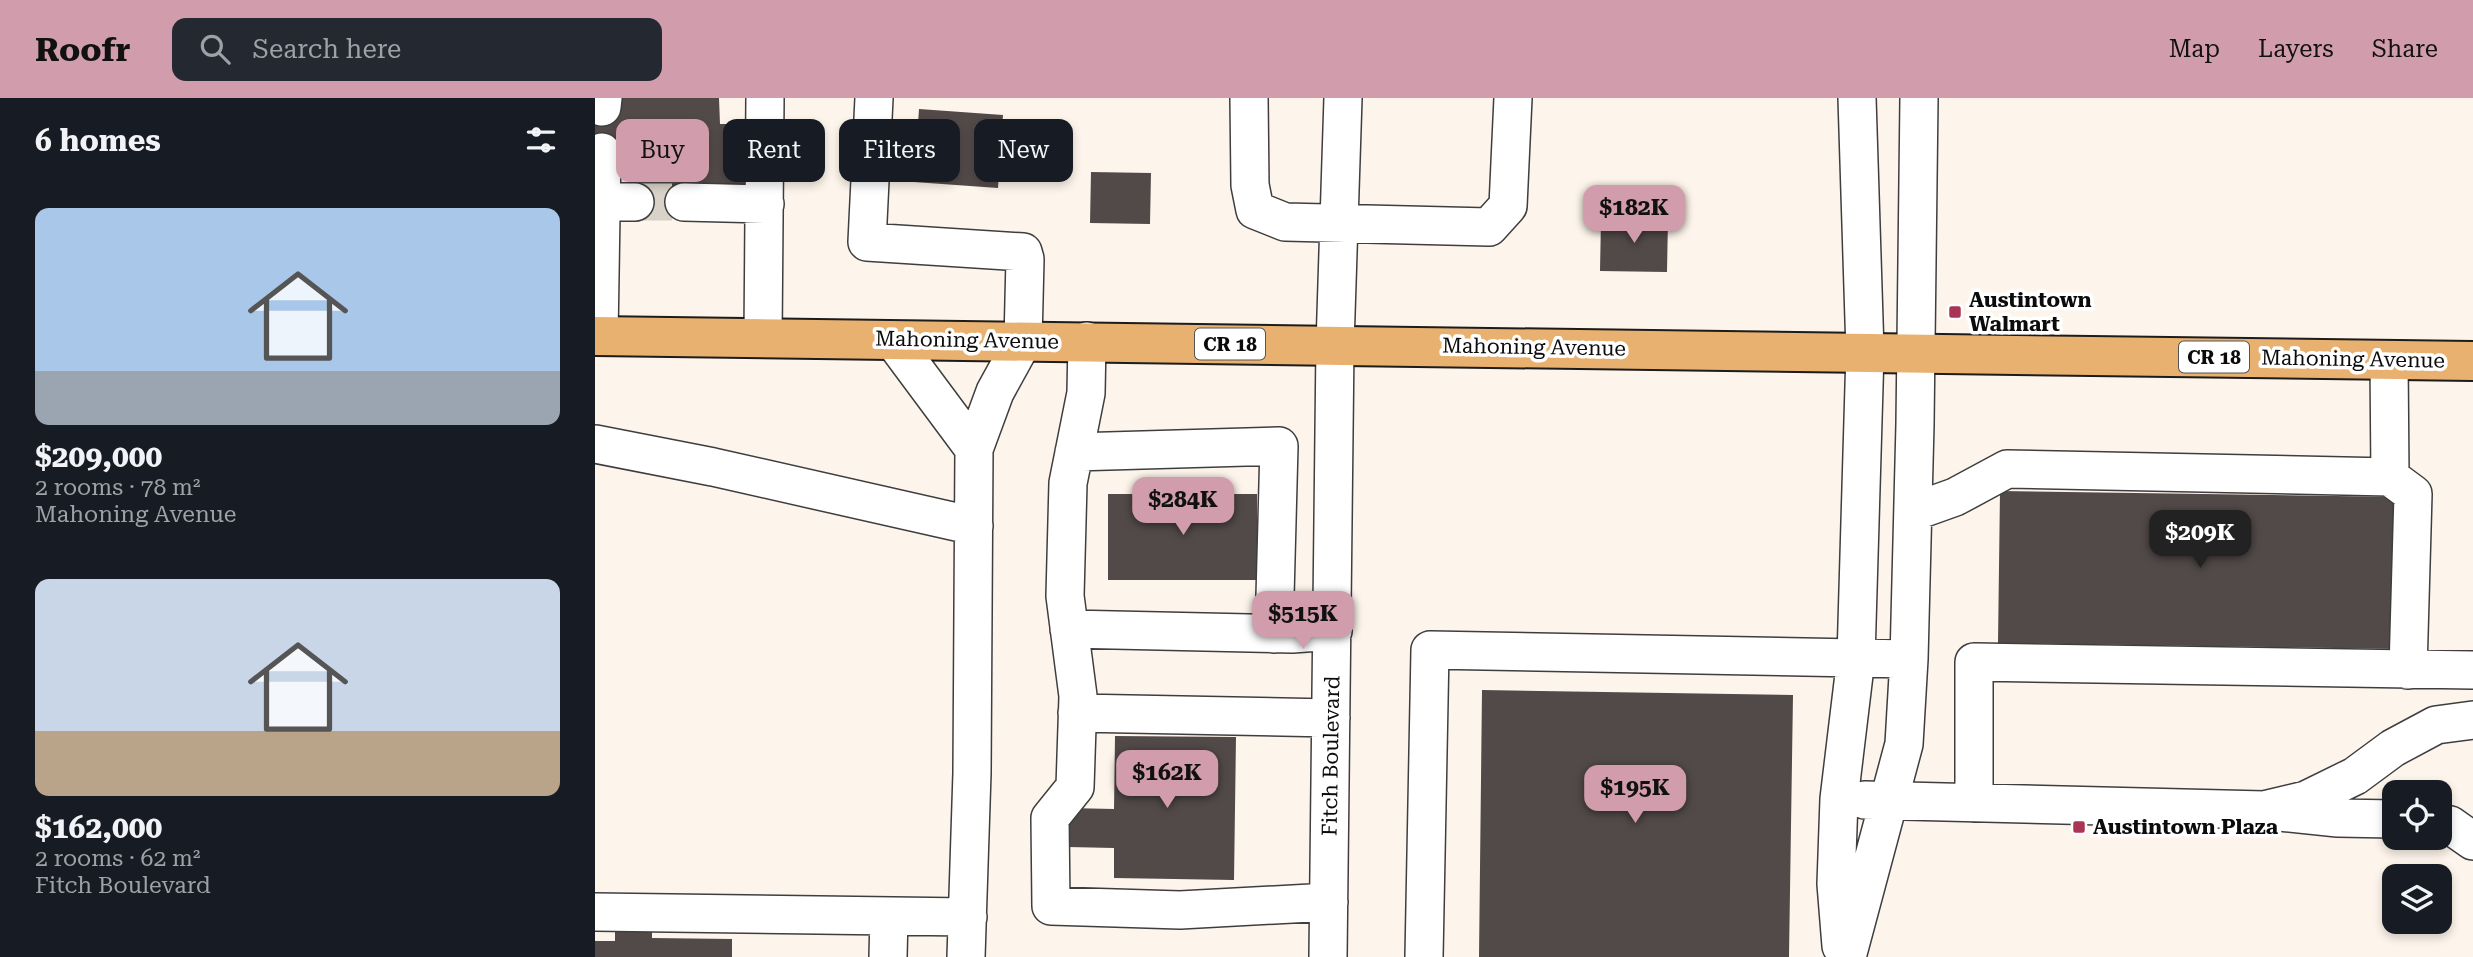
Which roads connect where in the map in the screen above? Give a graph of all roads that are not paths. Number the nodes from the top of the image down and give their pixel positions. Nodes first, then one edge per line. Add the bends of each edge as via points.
1 (765, 98) edge
2 (874, 98) edge
3 (1249, 98) edge
4 (1343, 98) edge
5 (1513, 98) edge
6 (1857, 98) edge
7 (1919, 98) edge
8 (602, 152) dead end
9 (684, 202) tunnel mouth
10 (765, 204) junction
11 (1339, 225) junction
12 (597, 336) edge
13 (763, 338) junction
14 (893, 340) junction
15 (1023, 341) junction
16 (1087, 341) junction
17 (1335, 345) junction
18 (1865, 352) junction
19 (1917, 352) junction
20 (2389, 360) junction
21 (2473, 361) edge
22 (595, 444) edge
23 (974, 449) junction
24 (1074, 452) junction
25 (2390, 477) junction
26 (1913, 512) junction
27 (974, 526) junction
28 (1069, 629) junction
29 (1333, 631) junction
30 (1274, 634) junction
31 (1856, 659) junction
32 (1909, 659) junction
33 (2409, 670) junction
34 (2473, 670) edge
35 (1077, 713) junction
36 (1331, 718) junction
37 (2473, 720) edge
38 (1839, 799) junction
39 (1890, 800) junction
40 (1974, 803) junction
41 (2264, 810) junction
42 (2382, 819) edge
43 (2452, 826) edge
44 (2473, 841) edge
45 (1329, 902) junction
46 (595, 912) edge
47 (889, 916) junction
48 (968, 917) junction
49 (888, 957) edge
50 (966, 957) edge
51 (1328, 957) edge
52 (1424, 957) edge
53 (1844, 957) edge

1 - 10 street
2 - 15 street via 867,242 1023,252
3 - 11 street via 1250,185 1255,209 1285,222
4 - 11 street, Fitch Boulevard
5 - 11 street via 1508,206 1489,227
6 - 18 street
7 - 19 street
8 - 12 street via 618,202
9 - 10 street
10 - 13 street
11 - 17 street, Fitch Boulevard
12 - 13 main road, Mahoning Avenue / CR 18
13 - 14 main road, Mahoning Avenue / CR 18
14 - 15 main road, Mahoning Avenue / CR 18
14 - 23 street
15 - 16 main road, Mahoning Avenue / CR 18
15 - 23 street via 995,392
16 - 17 main road, Mahoning Avenue / CR 18
16 - 24 street via 1086,393
17 - 18 main road, Mahoning Avenue / CR 18
17 - 29 street, Fitch Boulevard
18 - 19 main road, Mahoning Avenue / CR 18
18 - 31 street
19 - 20 main road, Mahoning Avenue / CR 18
19 - 26 street
20 - 21 main road, Mahoning Avenue / CR 18
20 - 25 street
22 - 27 street
23 - 27 street
24 - 28 street via 1068,484 1065,596
24 - 30 street via 1279,446
25 - 26 street via 2007,470 1955,498
25 - 33 street via 2413,494
26 - 32 street
27 - 48 street
28 - 30 street
28 - 35 street
29 - 30 street
29 - 36 street, Fitch Boulevard
31 - 32 street
31 - 38 street
31 - 52 street via 1430,650
32 - 39 street via 1904,744
33 - 34 street
33 - 40 street via 1974,662
35 - 36 street
35 - 45 street via 1075,787 1050,818 1051,906 1180,910
36 - 45 street, Fitch Boulevard
37 - 41 street via 2436,725 2355,776 2306,800
38 - 39 street
38 - 53 street via 1836,884
39 - 40 street
39 - 53 street
40 - 41 street
41 - 42 street
43 - 44 street
45 - 51 street, Fitch Boulevard
46 - 47 street
47 - 48 street
47 - 49 street
48 - 50 street

